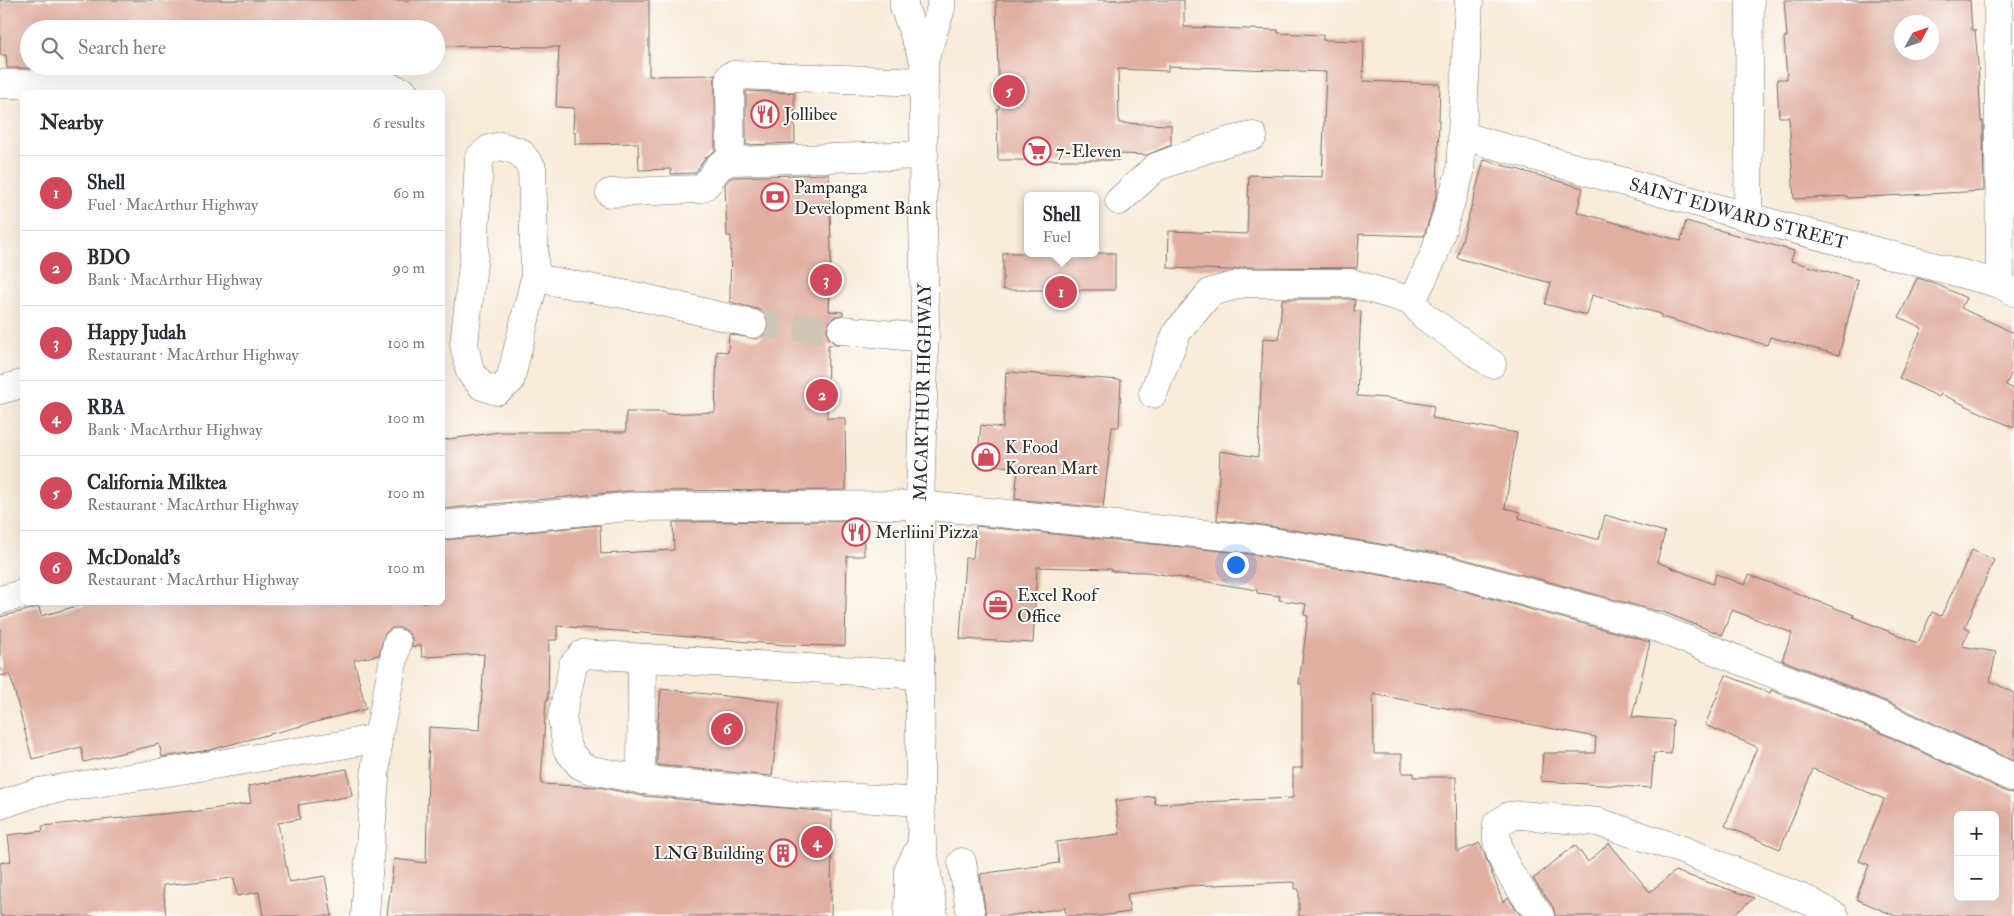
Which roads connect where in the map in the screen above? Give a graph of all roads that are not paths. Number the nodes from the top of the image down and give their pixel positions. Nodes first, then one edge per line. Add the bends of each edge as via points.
1 (904, 0) edge
2 (941, 0) edge
3 (1469, 0) edge
4 (1750, 0) edge
5 (1998, 0) edge
6 (924, 71) junction
7 (0, 84) edge
8 (398, 90) edge
9 (1253, 136) dead end
10 (1463, 136) junction
11 (924, 155) junction
12 (731, 161) junction
13 (610, 192) dead end
14 (1119, 201) dead end
15 (1748, 217) junction
16 (535, 278) junction
17 (2007, 288) edge
18 (1412, 301) junction
19 (753, 324) tunnel mouth
20 (842, 330) tunnel mouth
21 (925, 338) junction
22 (1492, 364) dead end
23 (20, 385) edge
24 (0, 390) edge
25 (1153, 394) dead end
26 (920, 505) junction
27 (445, 525) edge
28 (20, 595) edge
29 (0, 600) edge
30 (397, 643) dead end
31 (642, 658) junction
32 (920, 675) junction
33 (378, 738) junction
34 (2014, 778) edge
35 (644, 780) junction
36 (920, 802) junction
37 (0, 805) edge
38 (922, 844) junction
39 (962, 862) dead end
40 (365, 916) edge
41 (908, 916) edge
42 (934, 916) edge
43 (971, 916) edge
44 (1540, 916) edge
45 (1835, 916) edge

1 - 6 main road, MACARTHUR HIGHWAY
2 - 6 main road, MACARTHUR HIGHWAY
3 - 10 main road
4 - 15 main road
5 - 17 main road
6 - 11 main road, MACARTHUR HIGHWAY
6 - 12 main road via 730,76
7 - 8 main road via 387,86
9 - 14 main road via 1156,167
10 - 15 main road, SAINT EDWARD STREET
10 - 18 main road via 1460,173 1434,255
11 - 12 main road
11 - 21 main road, MACARTHUR HIGHWAY
12 - 13 main road via 719,166 706,185 699,189
15 - 17 main road, SAINT EDWARD STREET
16 - 16 main road via 532,168 520,152 501,146 489,149 479,158 474,256 464,344 470,372 482,386 496,391 510,380
16 - 19 main road via 646,298
18 - 22 main road via 1424,316
18 - 25 main road via 1351,283 1245,282 1211,292 1177,332
20 - 21 main road
21 - 26 main road, MACARTHUR HIGHWAY
23 - 24 main road
26 - 27 main road via 628,507
26 - 32 main road, MACARTHUR HIGHWAY
26 - 34 main road via 1253,539 1445,570 1655,627 1883,717
28 - 29 main road
30 - 33 main road
31 - 32 main road
31 - 35 main road via 640,775
31 - 35 main road via 583,654 573,665 562,717 567,749 580,765
32 - 36 main road, MACARTHUR HIGHWAY
33 - 37 main road via 38,792
33 - 40 main road
35 - 36 main road
36 - 38 main road, MACARTHUR HIGHWAY
38 - 41 main road via 909,869
38 - 42 main road, MACARTHUR HIGHWAY
39 - 43 main road
44 - 45 main road via 1501,858 1495,837 1497,824 1508,816 1598,822 1680,849 1811,902

